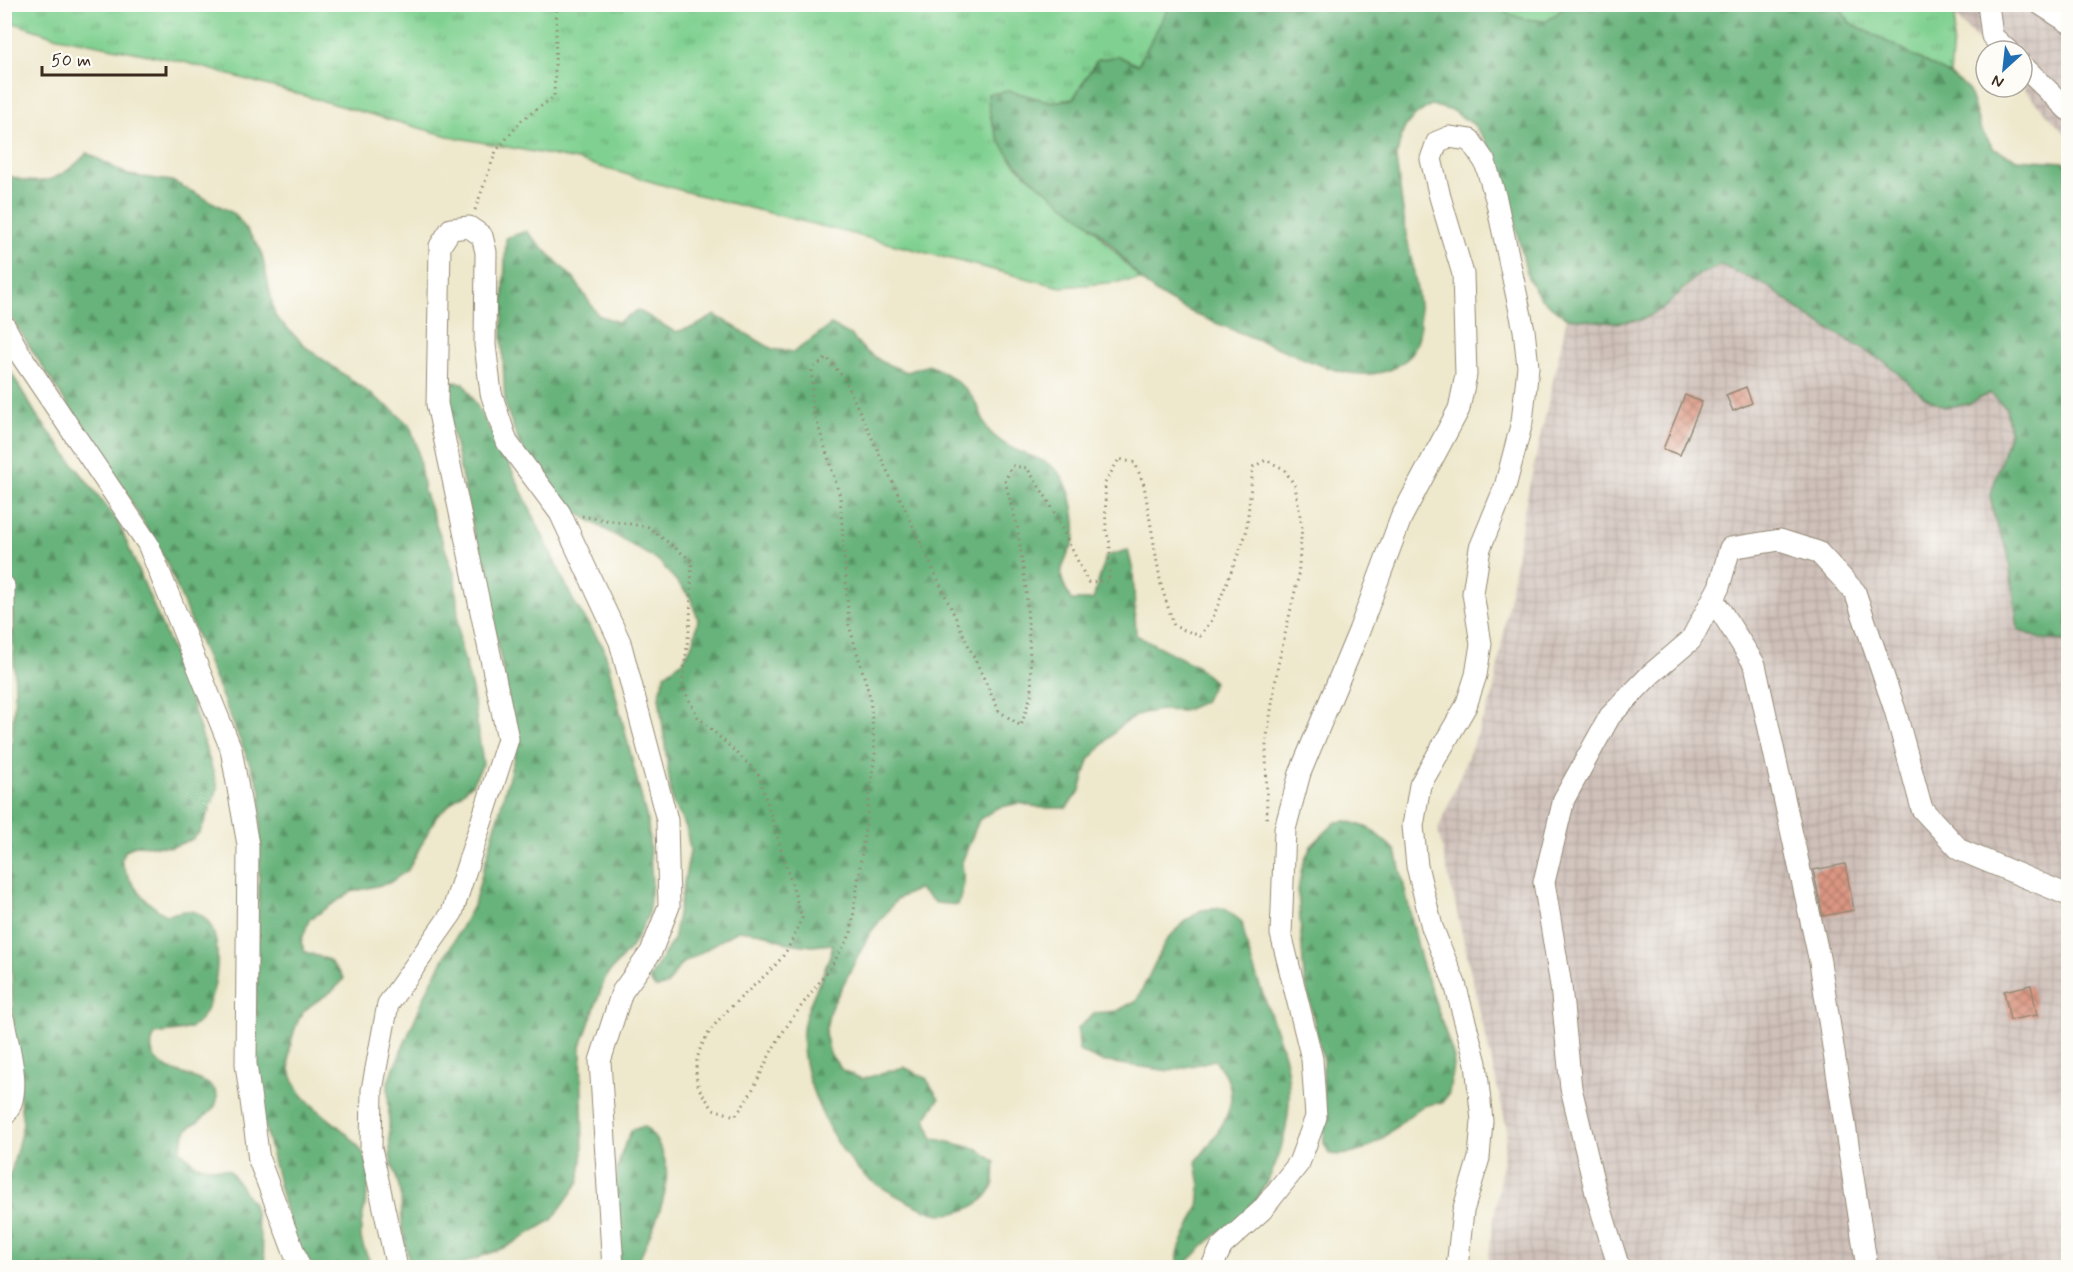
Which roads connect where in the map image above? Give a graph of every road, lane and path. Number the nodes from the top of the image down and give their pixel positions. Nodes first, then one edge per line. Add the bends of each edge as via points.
1 (557, 4) edge
2 (1988, 4) edge
3 (2040, 4) edge
4 (2068, 22) edge
5 (1995, 39) edge
6 (2034, 77) edge
7 (2068, 110) edge
8 (469, 226) junction
9 (4, 325) edge
10 (560, 513) junction
11 (4, 586) edge
12 (1713, 599) junction
13 (4, 629) edge
14 (1267, 831) dead end
15 (2068, 895) edge
16 (4, 1021) edge
17 (4, 1116) edge
18 (300, 1268) edge
19 (397, 1268) edge
20 (613, 1268) edge
21 (1211, 1268) edge
22 (1457, 1268) edge
23 (1619, 1268) edge
24 (1867, 1268) edge

1 - 8 path via 554,97 522,120 496,151
2 - 5 street
3 - 4 street
6 - 7 street
8 - 10 street via 482,236 486,252 485,345 491,393 507,442
8 - 19 street via 451,229 440,246 437,404 508,739 452,913 388,1004 372,1090 371,1148
9 - 18 street via 148,544 231,749 248,845 246,1064 259,1160
10 - 14 path via 648,527 692,561 682,686 698,717 758,773 802,918 784,955 732,1003 711,1029 698,1059 698,1086 713,1109 735,1116 752,1096 782,1033 851,933 875,754 870,697 849,625 840,496 812,406 812,369 827,358 844,378 999,711 1021,726 1032,693 1026,588 1017,525 1005,482 1012,466 1027,468 1044,493 1088,582 1109,581 1104,483 1119,459 1135,463 1144,485 1161,585 1174,626 1200,636 1212,620 1246,534 1252,467 1266,460 1284,469 1295,486 1302,526 1298,578 1278,665 1266,743
10 - 20 street via 620,642 667,820 669,906 651,952 622,992 600,1061
11 - 13 street
12 - 15 street via 1730,548 1780,540 1818,552 1855,592 1922,809 1960,850
12 - 23 street via 1691,640 1610,716 1564,799 1544,882 1561,986 1571,1088
12 - 24 street via 1755,665 1820,962
16 - 17 street via 14,1087 12,1107
21 - 22 street via 1222,1246 1262,1210 1299,1164 1316,1117 1312,1059 1281,934 1286,829 1300,773 1401,518 1459,409 1466,375 1463,274 1431,159 1437,142 1449,137 1470,140 1485,162 1524,330 1528,367 1522,422 1505,487 1479,548 1473,593 1481,644 1476,675 1466,706 1420,785 1413,826 1417,866 1432,927 1455,984 1476,1063 1482,1120 1479,1158 1463,1211

